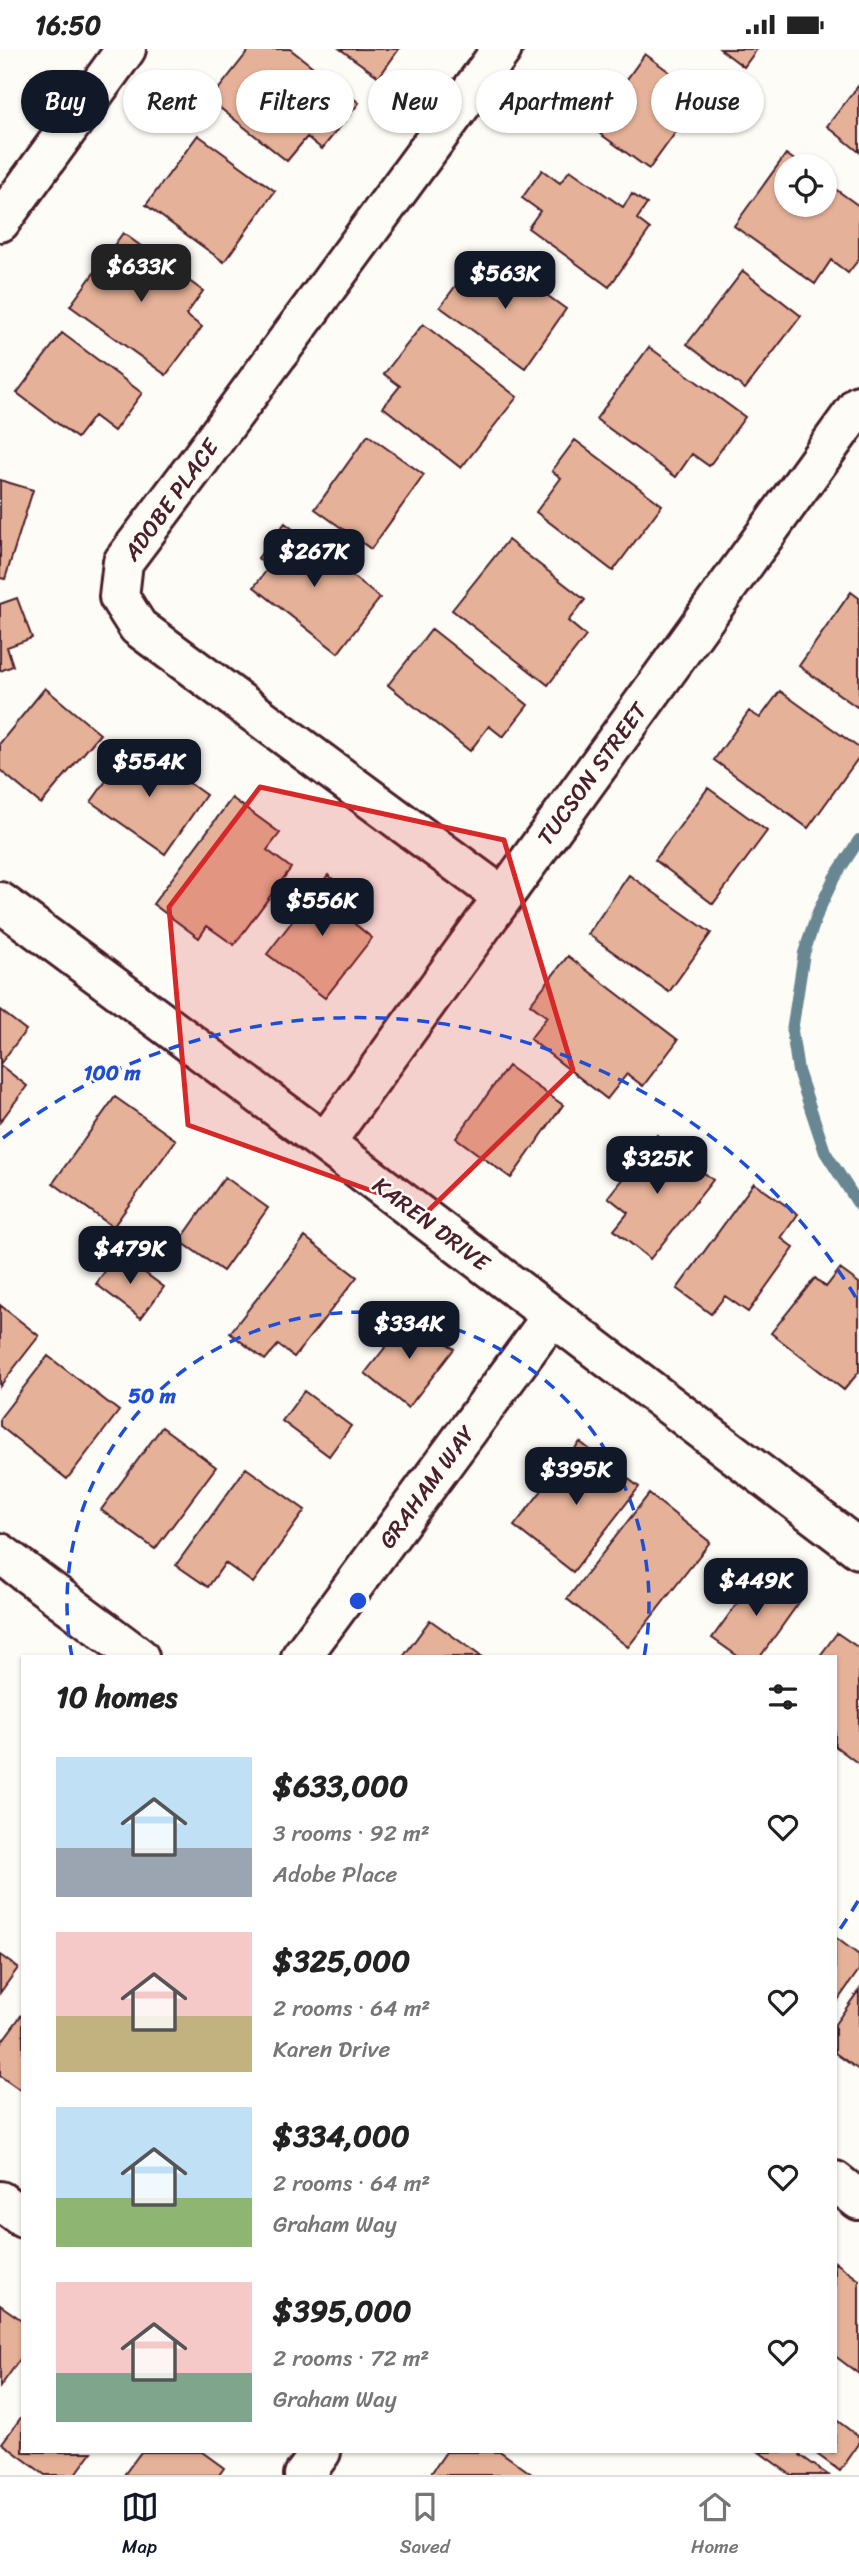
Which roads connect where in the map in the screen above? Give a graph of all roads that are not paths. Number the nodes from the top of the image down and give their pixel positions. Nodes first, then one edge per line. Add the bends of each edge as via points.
1 (126, 49) edge
2 (502, 49) edge
3 (0, 222) edge
4 (859, 405) edge
5 (503, 897) junction
6 (0, 902) edge
7 (325, 1143) junction
8 (552, 1316) junction
9 (859, 1549) edge
10 (0, 1553) edge
11 (136, 1655) edge
12 (302, 1655) edge
13 (837, 2183) edge
14 (859, 2200) edge
15 (0, 2201) edge
16 (21, 2217) edge
17 (320, 2453) edge
18 (304, 2475) edge

1 - 3 street
2 - 5 street, ADOBE PLACE via 150,523 123,562 120,597 138,627
4 - 5 street, TUCSON STREET
5 - 7 street, TUCSON STREET
6 - 7 street, KAREN DRIVE
7 - 8 street, KAREN DRIVE
8 - 9 street, KAREN DRIVE
8 - 12 street, GRAHAM WAY
10 - 11 street
13 - 14 street
15 - 16 street
17 - 18 street

